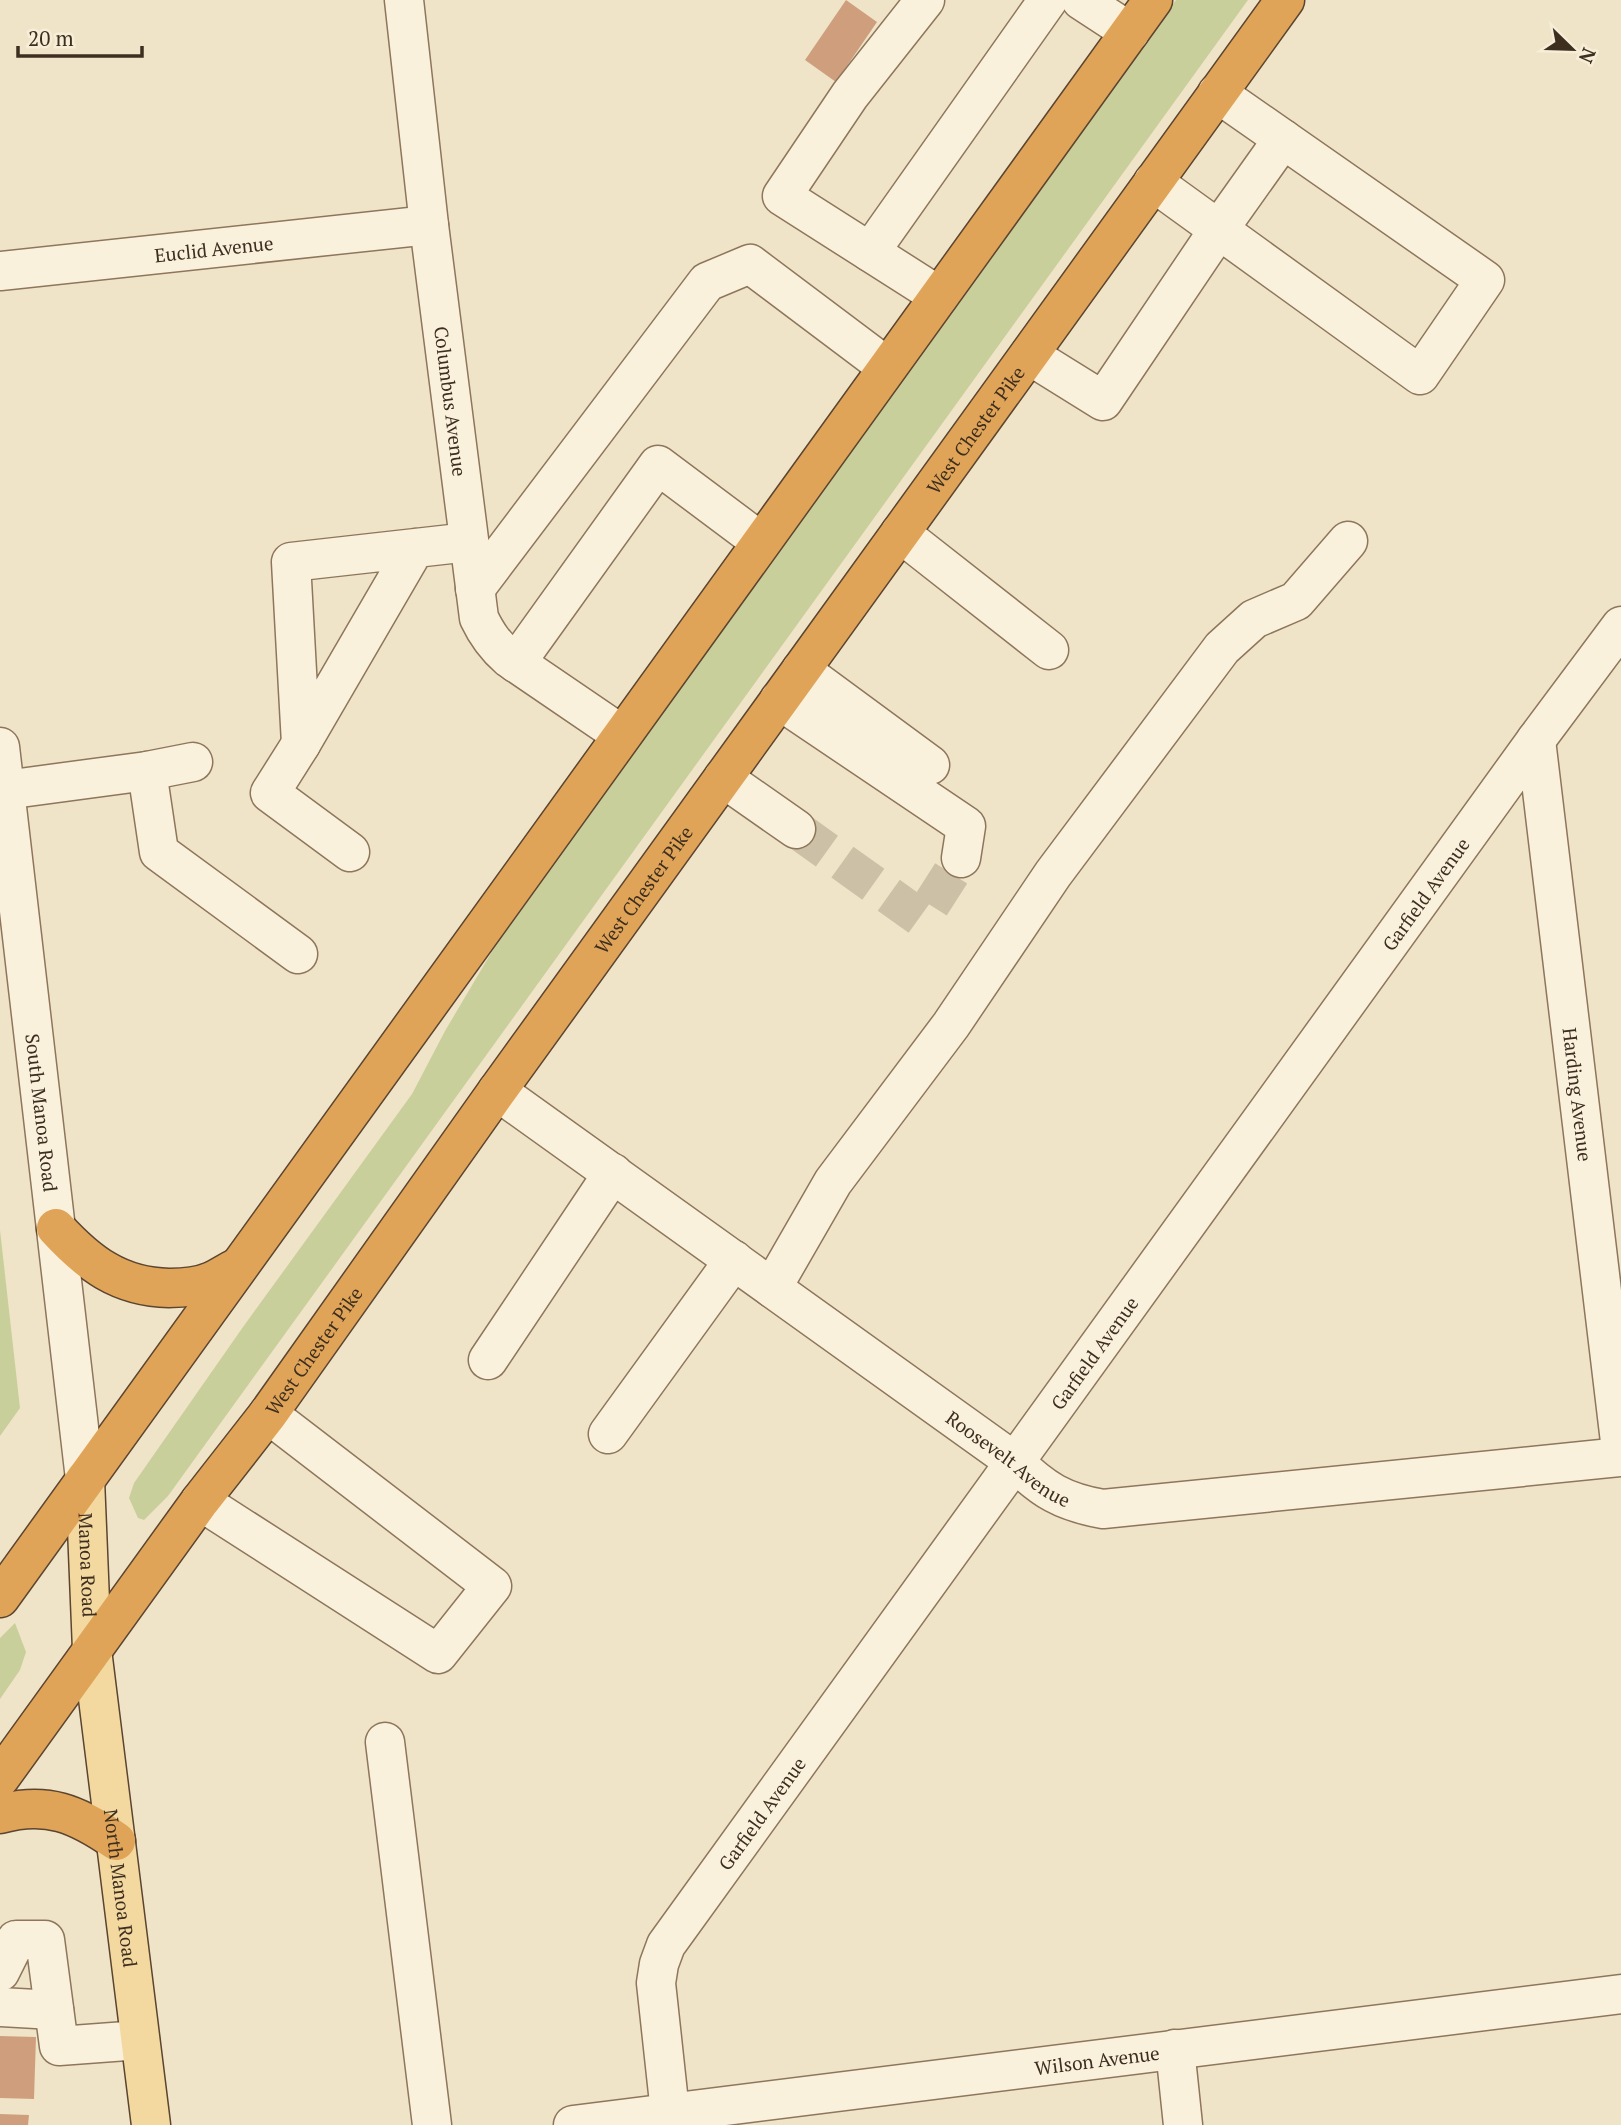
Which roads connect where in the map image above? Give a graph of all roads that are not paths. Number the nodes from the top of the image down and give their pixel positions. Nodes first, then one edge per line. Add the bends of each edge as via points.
1 (404, 0) edge
2 (925, 0) edge
3 (1048, 0) edge
4 (1081, 0) edge
5 (1153, 0) edge
6 (1285, 0) edge
7 (1129, 32) junction
8 (1217, 93) junction
9 (1283, 139) junction
10 (1153, 181) junction
11 (429, 225) junction
12 (1219, 229) junction
13 (870, 252) junction
14 (0, 271) edge
15 (939, 296) junction
16 (1028, 355) junction
17 (887, 367) junction
18 (900, 533) junction
19 (1348, 541) dead end
20 (469, 542) junction
21 (761, 542) junction
22 (415, 548) junction
23 (475, 589) junction
24 (1621, 626) edge
25 (1049, 650) dead end
26 (516, 663) junction
27 (790, 685) junction
28 (622, 735) junction
29 (1536, 740) junction
30 (301, 744) junction
31 (0, 747) edge
32 (193, 762) dead end
33 (930, 765) dead end
34 (147, 771) junction
35 (723, 778) junction
36 (5, 790) junction
37 (796, 829) tunnel mouth
38 (350, 852) dead end
39 (961, 858) tunnel mouth
40 (11, 935) edge
41 (298, 954) dead end
42 (496, 1091) junction
43 (613, 1173) junction
44 (56, 1228) junction
45 (734, 1260) junction
46 (237, 1267) junction
47 (772, 1288) junction
48 (488, 1360) dead end
49 (268, 1414) junction
50 (608, 1434) dead end
51 (1621, 1450) edge
52 (1621, 1457) edge
53 (1015, 1462) junction
54 (85, 1479) junction
55 (200, 1501) junction
56 (0, 1598) edge
57 (92, 1650) junction
58 (385, 1742) dead end
59 (0, 1778) edge
60 (0, 1814) edge
61 (116, 1841) junction
62 (0, 1972) edge
63 (1621, 1994) edge
64 (0, 2007) edge
65 (54, 2010) junction
66 (140, 2040) junction
67 (1175, 2049) junction
68 (670, 2112) junction
69 (150, 2125) edge
70 (432, 2125) edge
71 (573, 2125) edge
72 (1183, 2125) edge

1 - 11 street, Columbus Avenue
2 - 13 street via 850,94 782,196
3 - 13 street
4 - 7 street
5 - 7 highway
6 - 8 highway, West Chester Pike
7 - 15 highway
8 - 9 street
8 - 10 highway, West Chester Pike
9 - 12 street
9 - 12 street via 1485,280 1420,375
10 - 12 street
10 - 16 highway, West Chester Pike
11 - 14 street, Euclid Avenue
11 - 20 street, Columbus Avenue
12 - 16 street via 1103,401
13 - 15 street
15 - 17 highway
16 - 18 highway, West Chester Pike
17 - 21 highway
17 - 23 street via 750,264 708,282
18 - 25 street
18 - 27 highway, West Chester Pike
19 - 47 street via 1296,601 1254,619 1222,648 1052,874 951,1025 833,1182
20 - 22 street
20 - 23 street, Columbus Avenue
21 - 26 street via 658,465
21 - 28 highway
22 - 30 street
22 - 30 street via 291,562
23 - 26 street, Columbus Avenue via 486,634
24 - 29 street, Garfield Avenue
26 - 28 street, Columbus Avenue
27 - 33 street
27 - 35 highway, West Chester Pike
27 - 39 street via 966,826
28 - 46 highway
29 - 51 street, Harding Avenue
29 - 53 street, Garfield Avenue
30 - 38 street via 270,793
31 - 36 street, South Manoa Road
32 - 34 street
34 - 36 street
34 - 41 street via 159,852
35 - 37 street
35 - 42 highway, West Chester Pike
36 - 40 street, South Manoa Road
40 - 44 street, South Manoa Road
42 - 43 street, Roosevelt Avenue
42 - 49 highway, West Chester Pike
43 - 45 street, Roosevelt Avenue
43 - 48 street
44 - 46 highway via 100,1269 153,1288 210,1282
44 - 54 street, South Manoa Road
45 - 47 street, Roosevelt Avenue
45 - 50 street
46 - 54 highway
47 - 53 street, Roosevelt Avenue
49 - 55 highway, West Chester Pike
49 - 55 street via 492,1586 438,1654
52 - 53 street, Roosevelt Avenue via 1103,1509 1063,1499
53 - 68 street, Garfield Avenue via 666,1945 656,1983
54 - 56 highway
54 - 57 main road, Manoa Road
55 - 57 highway, West Chester Pike
57 - 59 highway, West Chester Pike
57 - 61 main road, North Manoa Road
58 - 70 street
60 - 61 highway via 47,1808 91,1824
61 - 66 main road, North Manoa Road
62 - 65 street via 16,1940 45,1940
63 - 67 street, Wilson Avenue
64 - 65 street
65 - 66 street via 59,2046
66 - 69 main road, North Manoa Road
67 - 68 street, Wilson Avenue
67 - 72 street
68 - 71 street, Wilson Avenue

